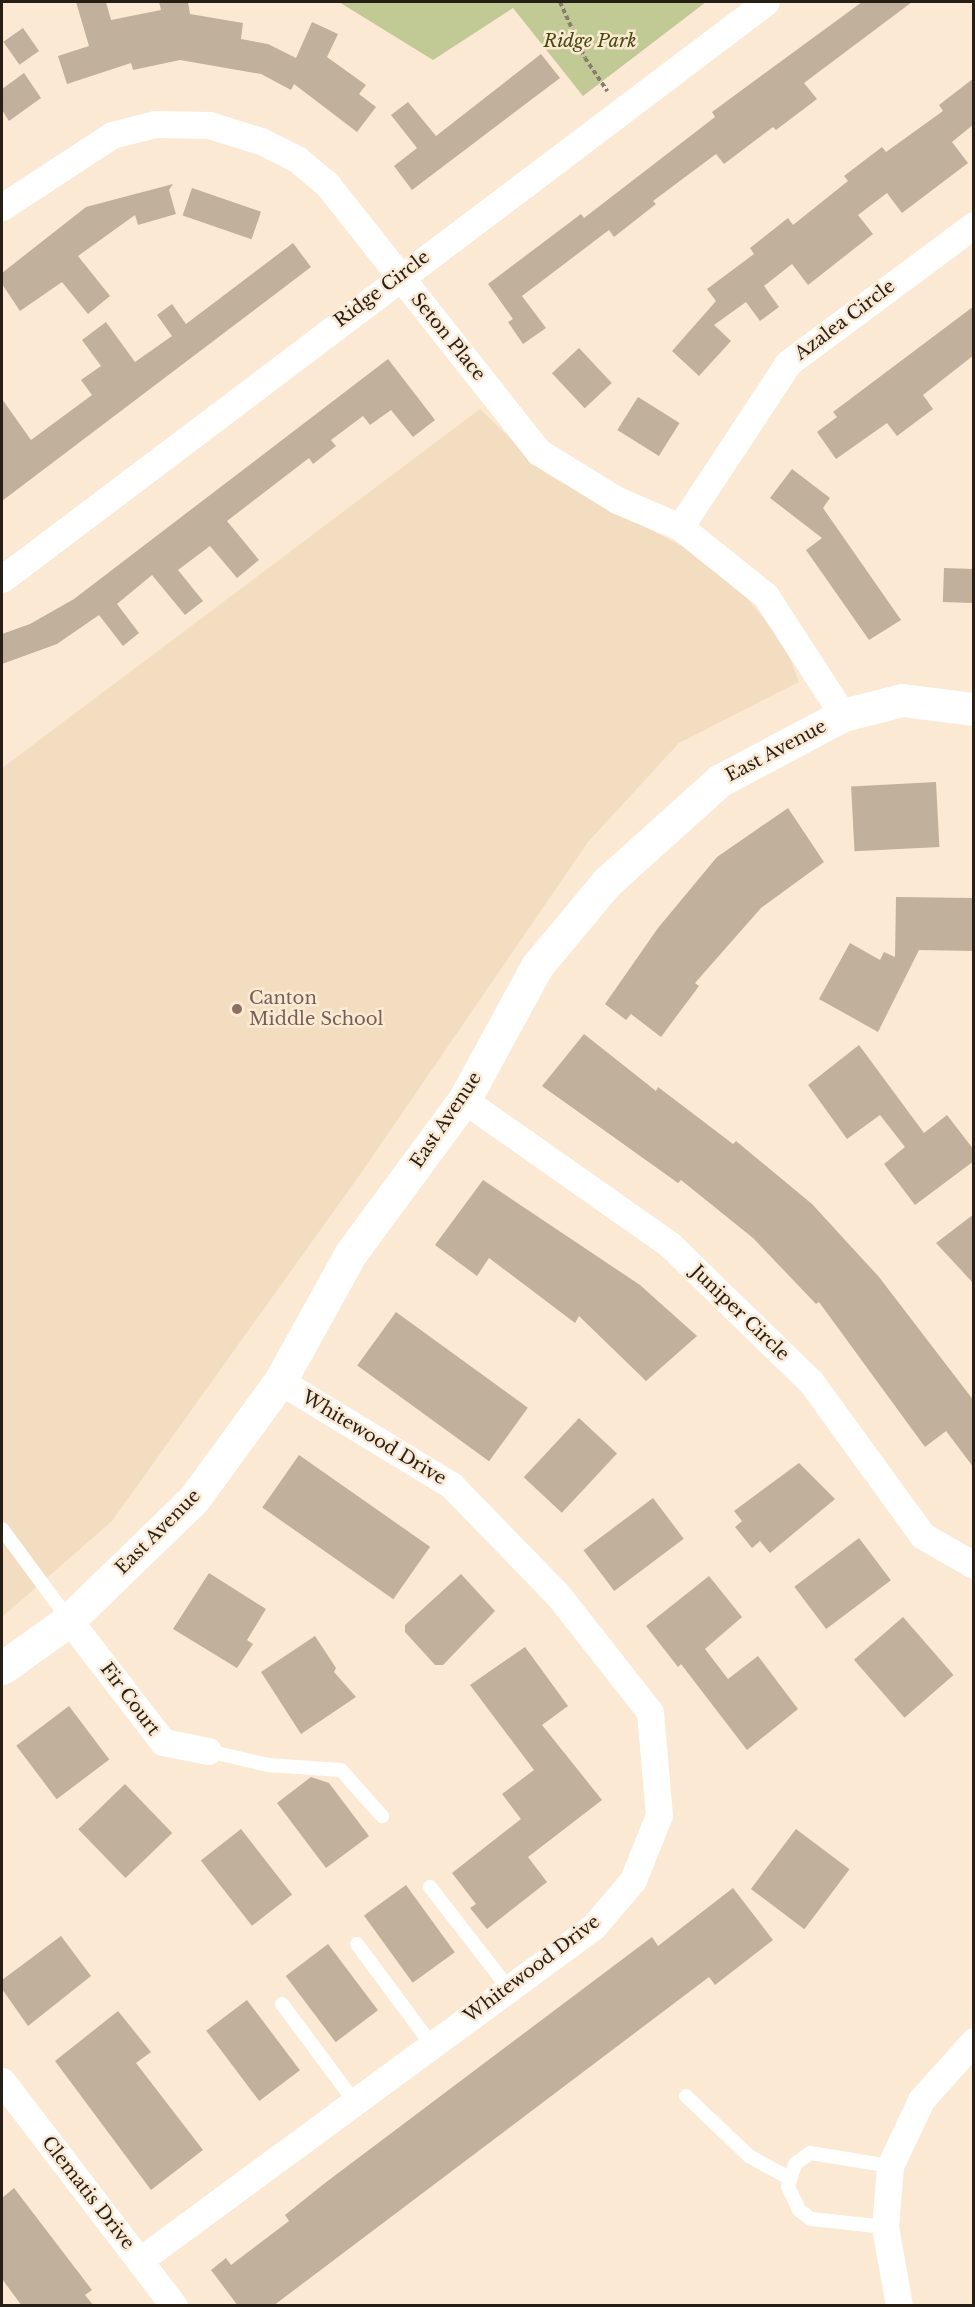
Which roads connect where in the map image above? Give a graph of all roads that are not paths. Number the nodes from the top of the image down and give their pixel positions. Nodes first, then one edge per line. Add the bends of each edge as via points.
1 (766, 2) edge
2 (2, 207) edge
3 (974, 225) edge
4 (399, 276) junction
5 (680, 527) junction
6 (2, 579) edge
7 (974, 709) edge
8 (843, 715) junction
9 (464, 1100) junction
10 (280, 1381) junction
11 (2, 1529) edge
12 (974, 1565) edge
13 (69, 1620) junction
14 (2, 1668) edge
15 (208, 1751) joint
16 (382, 1816) dead end
17 (430, 1887) dead end
18 (357, 1944) dead end
19 (509, 1989) junction
20 (282, 2004) dead end
21 (974, 2041) edge
22 (431, 2044) junction
23 (2, 2081) edge
24 (686, 2096) dead end
25 (354, 2101) junction
26 (890, 2166) junction
27 (789, 2178) junction
28 (885, 2227) junction
29 (140, 2260) junction
30 (174, 2306) edge
31 (898, 2306) edge

1 - 4 street, Ridge Circle
2 - 4 street, Seton Place via 112,135 155,124 209,125 261,141 297,159 327,184
3 - 5 street, Azalea Circle via 788,363
4 - 5 street, Seton Place via 539,452 617,500
4 - 6 street, Ridge Circle
5 - 8 street, Seton Place via 766,596
7 - 8 street, East Avenue via 902,700
8 - 9 street, East Avenue via 719,781 607,882 537,966
9 - 10 street, East Avenue via 351,1253
9 - 12 street, Juniper Circle via 669,1244 811,1382 922,1536
10 - 13 street, East Avenue via 193,1500
10 - 19 street, Whitewood Drive via 451,1485 557,1594 650,1712 659,1815 633,1880 594,1926
11 - 13 lane
13 - 14 street, East Avenue
13 - 15 street, Fir Court via 163,1742
15 - 16 lane via 268,1765 341,1770
17 - 19 lane
18 - 22 lane
19 - 22 street, Whitewood Drive
20 - 25 lane
21 - 26 street via 921,2100
22 - 25 street, Whitewood Drive
23 - 29 street, Clematis Drive
24 - 27 lane via 748,2156
25 - 29 street, Whitewood Drive
26 - 27 lane via 810,2153 795,2163
26 - 28 street
27 - 28 lane via 794,2204 811,2219
28 - 31 street
29 - 30 street, Clematis Drive

